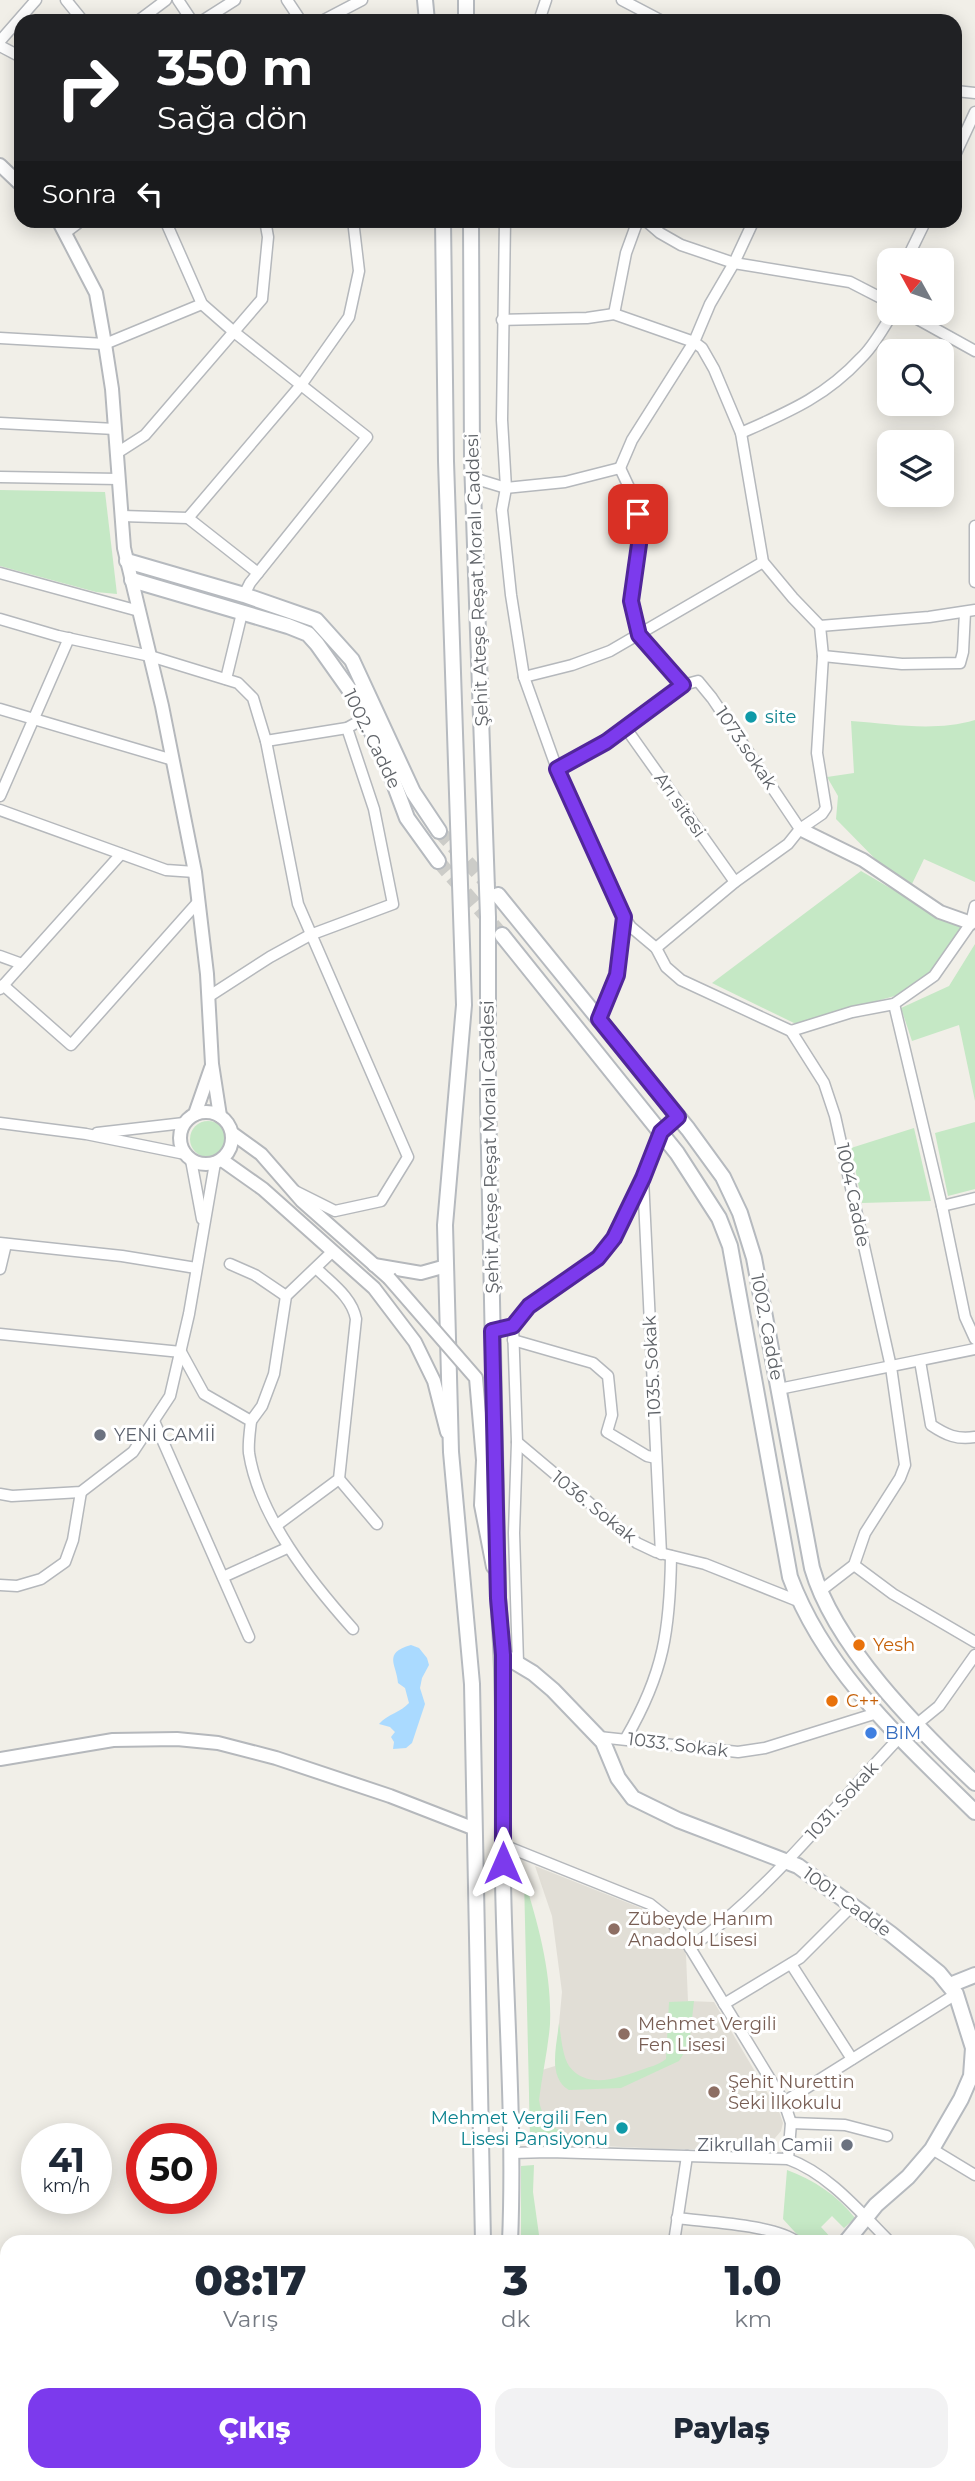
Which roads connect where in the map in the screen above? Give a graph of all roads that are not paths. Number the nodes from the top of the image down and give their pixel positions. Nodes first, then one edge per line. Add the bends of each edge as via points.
1 (36, 0) edge
2 (66, 0) edge
3 (166, 0) edge
4 (235, 0) edge
5 (362, 0) edge
6 (622, 0) edge
7 (24, 14) edge
8 (77, 14) edge
9 (147, 14) edge
10 (213, 14) edge
11 (335, 14) edge
12 (649, 14) edge
13 (14, 25) edge
14 (0, 41) edge
15 (975, 112) edge
16 (962, 140) edge
17 (0, 165) edge
18 (14, 178) edge
19 (62, 228) edge
20 (72, 228) edge
21 (169, 228) edge
22 (266, 228) edge
23 (354, 228) edge
24 (443, 228) edge
25 (471, 228) edge
26 (505, 228) edge
27 (635, 228) edge
28 (654, 228) edge
29 (750, 228) edge
30 (922, 228) edge
31 (65, 233) junction
32 (912, 248) edge
33 (734, 263) junction
34 (877, 294) edge
35 (202, 304) junction
36 (614, 314) junction
37 (502, 320) junction
38 (884, 326) edge
39 (930, 326) edge
40 (234, 332) junction
41 (0, 338) edge
42 (694, 342) junction
43 (105, 344) junction
44 (975, 351) edge
45 (301, 385) junction
46 (0, 423) edge
47 (115, 429) junction
48 (741, 433) junction
49 (117, 453) junction
50 (620, 468) junction
51 (0, 477) edge
52 (472, 478) junction
53 (119, 479) junction
54 (506, 488) junction
55 (122, 516) junction
56 (188, 518) junction
57 (975, 526) edge
58 (127, 561) junction
59 (763, 562) junction
60 (0, 573) edge
61 (258, 573) junction
62 (132, 580) junction
63 (975, 582) edge
64 (244, 595) junction
65 (139, 611) junction
66 (970, 611) edge
67 (242, 613) junction
68 (0, 619) edge
69 (820, 626) junction
70 (639, 635) junction
71 (69, 638) junction
72 (150, 656) junction
73 (822, 656) junction
74 (524, 677) junction
75 (226, 679) junction
76 (683, 685) junction
77 (0, 709) edge
78 (371, 716) junction
79 (34, 719) junction
80 (625, 727) junction
81 (347, 728) junction
82 (266, 741) junction
83 (173, 761) junction
84 (557, 769) junction
85 (0, 796) edge
86 (0, 810) edge
87 (800, 829) junction
88 (439, 831) tunnel mouth
89 (121, 854) junction
90 (438, 861) tunnel mouth
91 (195, 872) junction
92 (735, 882) junction
93 (498, 895) tunnel mouth
94 (198, 902) junction
95 (975, 906) edge
96 (624, 917) junction
97 (973, 924) edge
98 (310, 935) junction
99 (502, 935) tunnel mouth
100 (656, 948) junction
101 (0, 956) edge
102 (22, 964) junction
103 (2, 987) edge
104 (208, 997) junction
105 (894, 1003) junction
106 (599, 1019) junction
107 (791, 1031) junction
108 (582, 1034) junction
109 (212, 1064) junction
110 (195, 1114) junction
111 (220, 1116) junction
112 (678, 1117) junction
113 (0, 1123) edge
114 (184, 1123) junction
115 (661, 1132) junction
116 (232, 1133) junction
117 (86, 1134) junction
118 (188, 1157) junction
119 (218, 1161) junction
120 (643, 1178) junction
121 (292, 1189) junction
122 (975, 1198) edge
123 (942, 1206) junction
124 (204, 1226) junction
125 (3, 1243) edge
126 (333, 1251) junction
127 (230, 1264) dead end
128 (373, 1265) junction
129 (446, 1266) junction
130 (196, 1268) junction
131 (316, 1268) junction
132 (0, 1269) edge
133 (286, 1296) junction
134 (513, 1326) junction
135 (492, 1331) junction
136 (0, 1334) edge
137 (975, 1339) edge
138 (513, 1340) junction
139 (975, 1349) edge
140 (181, 1352) junction
141 (920, 1361) junction
142 (891, 1367) junction
143 (779, 1389) junction
144 (757, 1394) junction
145 (251, 1420) junction
146 (154, 1421) junction
147 (975, 1437) edge
148 (517, 1442) junction
149 (451, 1452) junction
150 (656, 1458) junction
151 (339, 1479) junction
152 (80, 1492) junction
153 (0, 1494) edge
154 (377, 1524) dead end
155 (277, 1525) junction
156 (287, 1548) junction
157 (666, 1555) junction
158 (854, 1565) junction
159 (223, 1577) junction
160 (0, 1586) edge
161 (820, 1592) junction
162 (498, 1598) junction
163 (798, 1601) junction
164 (353, 1629) dead end
165 (249, 1637) dead end
166 (975, 1642) edge
167 (503, 1655) junction
168 (975, 1655) edge
169 (518, 1663) junction
170 (877, 1713) junction
171 (917, 1724) junction
172 (599, 1737) junction
173 (626, 1738) junction
174 (900, 1738) junction
175 (0, 1759) edge
176 (975, 1783) edge
177 (975, 1812) edge
178 (475, 1829) junction
179 (503, 1844) junction
180 (788, 1861) junction
181 (853, 1905) junction
182 (690, 1948) junction
183 (791, 1964) junction
184 (975, 1975) edge
185 (953, 1989) junction
186 (724, 2004) junction
187 (973, 2034) edge
188 (852, 2059) junction
189 (973, 2077) edge
190 (784, 2102) junction
191 (792, 2123) junction
192 (887, 2136) dead end
193 (932, 2149) junction
194 (512, 2153) junction
195 (687, 2156) junction
196 (788, 2160) junction
197 (975, 2175) edge
198 (677, 2218) junction
199 (867, 2218) junction
200 (765, 2230) junction
201 (483, 2235) edge
202 (510, 2235) edge
203 (675, 2235) edge
204 (765, 2235) edge
205 (784, 2235) edge
206 (852, 2235) edge
207 (883, 2235) edge

1 - 7 street
2 - 8 street
3 - 9 street
4 - 10 street
5 - 11 street
6 - 12 street
13 - 14 street
15 - 16 street
17 - 18 street
19 - 31 street
20 - 31 street
21 - 35 street
22 - 40 street via 262,299
23 - 45 street via 359,271 349,317
24 - 129 main road via 446,475 464,1005 445,1225
25 - 52 main road, Şehit Ateşe Reşat Moralı Caddesi
26 - 37 street
27 - 36 street
28 - 33 street via 681,245
29 - 33 street
30 - 32 street
31 - 43 street via 96,293
33 - 34 street via 850,282
33 - 42 street
35 - 40 street
35 - 43 street
36 - 37 street
36 - 42 street
37 - 54 street
38 - 48 street via 863,357 831,386 803,406
39 - 44 street
40 - 45 street
40 - 49 street via 145,435
41 - 43 street
42 - 48 street via 714,369
42 - 50 street via 632,440
43 - 47 street
45 - 56 street
45 - 61 street via 367,436
46 - 47 street
47 - 49 street
48 - 59 street
49 - 53 street
50 - 54 street via 565,482
50 - 70 street via 634,498 641,530 631,601
51 - 53 street
52 - 54 street
52 - 135 main road, Şehit Ateşe Reşat Moralı Caddesi via 488,917
53 - 55 street
54 - 74 street via 502,510
55 - 56 street
55 - 58 street
56 - 61 street
57 - 63 street
58 - 62 street
58 - 64 main road, 1002. Cadde
59 - 69 street
59 - 70 street
60 - 65 street
61 - 64 street
62 - 65 street
62 - 67 main road, 1002. Cadde
64 - 67 main road
64 - 78 main road, 1002. Cadde via 316,620 352,660
65 - 72 street
66 - 69 street
66 - 73 street via 960,663 902,664
67 - 75 street
67 - 78 main road, 1002. Cadde via 308,634
68 - 71 street
69 - 73 street
70 - 74 street via 610,652
70 - 76 street
71 - 72 street
71 - 79 street
72 - 75 street
72 - 83 street
73 - 87 street via 817,754 826,808
74 - 84 street
75 - 82 street via 238,682 253,698
76 - 80 street
76 - 87 street, 1073.sokak via 698,681 712,698
77 - 79 street
78 - 81 street
78 - 88 main road, 1002. Cadde
78 - 90 main road, 1002. Cadde via 407,818
79 - 83 street
79 - 85 street
80 - 84 street
80 - 92 street, Arı sitesi
81 - 82 street
81 - 98 street via 374,808 393,904
82 - 98 street via 298,904
83 - 91 street
84 - 96 street
86 - 89 street
87 - 92 street via 788,844
87 - 97 street via 863,860 940,912
89 - 91 street via 166,870
89 - 102 street
91 - 94 street
92 - 100 street
93 - 106 main road, 1002. Cadde
94 - 103 street via 71,1045
94 - 104 street
95 - 97 street
96 - 100 street
96 - 106 street via 617,975
97 - 105 street via 934,976
98 - 104 street
98 - 121 street via 408,1157 381,1201 335,1210
99 - 108 main road, 1002. Cadde
100 - 107 street via 666,967 681,979
101 - 102 street
102 - 103 street
104 - 109 street
105 - 107 street
105 - 123 street
106 - 108 main road
106 - 112 main road, 1002. Cadde
107 - 142 street, 1004 Cadde via 824,1083 835,1116
108 - 115 main road, 1002. Cadde
109 - 110 street
109 - 111 street
110 - 111 street
110 - 114 street
111 - 116 street
112 - 115 main road
112 - 143 main road, 1002. Cadde via 723,1177 740,1213 754,1258
113 - 117 street
114 - 117 street
114 - 118 street via 179,1139
115 - 120 street
115 - 144 main road, 1002. Cadde via 719,1218 730,1246
116 - 119 street via 231,1148
116 - 121 street via 261,1154
117 - 118 street
118 - 119 street via 207,1165
118 - 124 street
119 - 124 street
119 - 126 street via 263,1189
120 - 134 street via 614,1238 598,1258 529,1306
120 - 150 street, 1035. Sokak
121 - 128 street
122 - 123 street
123 - 137 street via 965,1317
124 - 130 street
125 - 130 street
125 - 132 street
126 - 131 street
126 - 149 street via 374,1288 415,1342 434,1381
127 - 133 street
128 - 129 street via 421,1273
128 - 162 street, bridge via 476,1378 483,1460 481,1504
129 - 149 main road
130 - 140 street
131 - 133 street
131 - 151 street via 346,1297 356,1319
133 - 145 street via 274,1374 262,1406
134 - 135 street
134 - 138 street
135 - 162 main road, Şehit Ateşe Reşat Moralı Caddesi
136 - 140 street
138 - 148 street
138 - 150 street via 593,1363 608,1376 611,1415 607,1432
139 - 141 street
140 - 145 street via 204,1394
140 - 146 street via 170,1396
141 - 142 street
141 - 147 street via 931,1425 947,1436
142 - 143 street
142 - 158 street, 1004 Cadde via 905,1465 865,1533
143 - 144 main road
143 - 161 main road, 1002. Cadde
144 - 163 main road, 1002. Cadde
145 - 155 street via 249,1452
146 - 152 street via 133,1452
146 - 159 street
148 - 157 street, 1036. Sokak via 637,1543
148 - 169 street
149 - 178 main road via 472,1684
150 - 157 street, 1035. Sokak
151 - 154 street
151 - 155 street
152 - 153 street
152 - 160 street via 65,1562 41,1579
155 - 156 street
156 - 159 street
156 - 164 street
157 - 163 street, 1036. Sokak via 705,1564
157 - 173 street, 1035. Sokak via 670,1609 664,1645 650,1694
158 - 161 street
158 - 166 street via 893,1594
159 - 165 street
161 - 163 main road
161 - 171 main road, 1002. Cadde via 848,1642
162 - 167 main road, Şehit Ateşe Reşat Moralı Caddesi
163 - 170 main road, 1002. Cadde
167 - 169 main road, 1001. Cadde
167 - 179 main road, Şehit Ateşe Reşat Moralı Caddesi
168 - 171 street via 939,1706
169 - 172 main road, 1001. Cadde via 553,1690
170 - 173 street, 1033. Sokak via 777,1745 738,1752
170 - 174 main road, 1002. Cadde
171 - 174 main road
171 - 176 main road, 1002. Cadde
172 - 173 street, 1033. Sokak
172 - 180 main road, 1001. Cadde via 625,1789 641,1803
174 - 177 main road, 1002. Cadde
174 - 180 street, 1031. Sokak
175 - 178 street via 113,1740 218,1743 390,1796
178 - 201 main road
179 - 182 street via 650,1904 670,1920
179 - 194 main road, Şehit Ateşe Reşat Moralı Caddesi
180 - 181 main road, 1001. Cadde
180 - 182 street, 1031. Sokak
181 - 183 street
181 - 185 main road, 1001. Cadde
182 - 186 street
183 - 186 street
183 - 188 street
184 - 185 main road
185 - 187 main road
185 - 188 street
186 - 190 street
187 - 189 main road
188 - 190 street
189 - 193 main road
190 - 191 street
191 - 192 street via 845,2125
191 - 196 street
193 - 197 street
193 - 199 main road
194 - 195 street
194 - 202 main road, Şehit Ateşe Reşat Moralı Caddesi
195 - 196 street
195 - 198 street
196 - 199 street via 817,2174
198 - 200 street
198 - 203 street
199 - 206 main road
199 - 207 street
200 - 204 street
200 - 205 street

